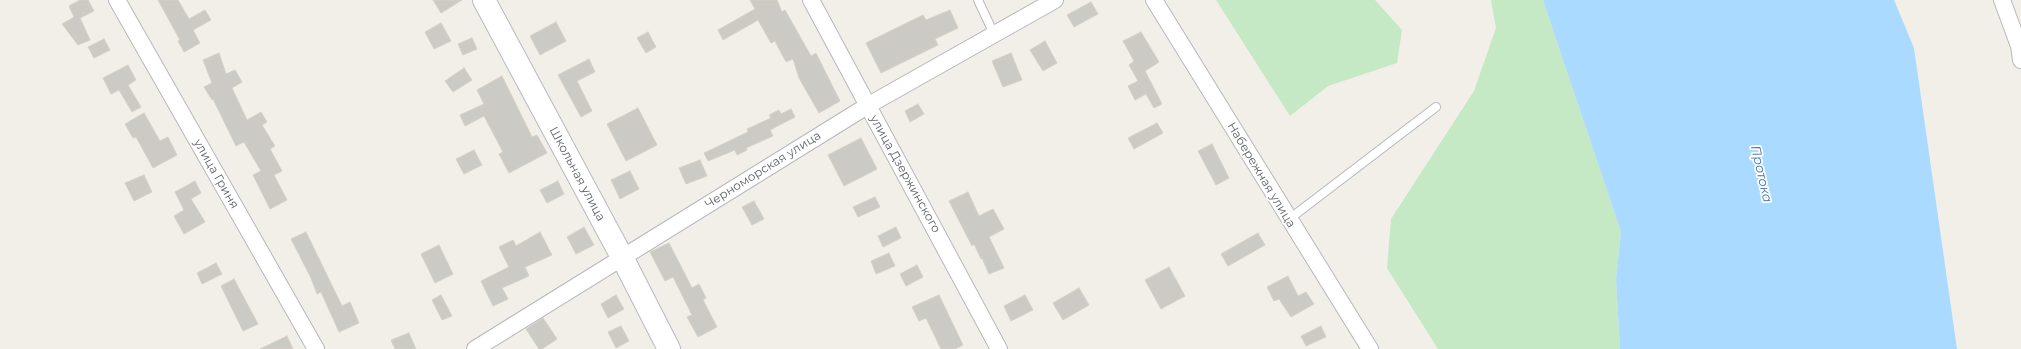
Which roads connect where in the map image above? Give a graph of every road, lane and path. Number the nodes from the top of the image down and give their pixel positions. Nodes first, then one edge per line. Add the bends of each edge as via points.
1 (116, 0) edge
2 (484, 0) edge
3 (811, 0) edge
4 (978, 0) edge
5 (1055, 0) edge
6 (1154, 0) edge
7 (2002, 0) edge
8 (994, 34) junction
9 (2021, 60) edge
10 (867, 106) junction
11 (1436, 107) dead end
12 (1288, 220) junction
13 (622, 257) junction
14 (316, 349) edge
15 (475, 349) edge
16 (669, 349) edge
17 (999, 349) edge
18 (1370, 349) edge

1 - 14 street, улица Гриня
2 - 13 street, Школьная улица
3 - 10 street, улица Дзержинского
4 - 8 lane
5 - 8 street, Черноморская улица
6 - 12 street, Набережная улица
7 - 9 street via 2019,46
8 - 10 street, Черноморская улица
10 - 13 street, Черноморская улица
10 - 17 street, улица Дзержинского
11 - 12 lane
12 - 18 street, Набережная улица
13 - 15 street, Черноморская улица
13 - 16 street, Школьная улица

